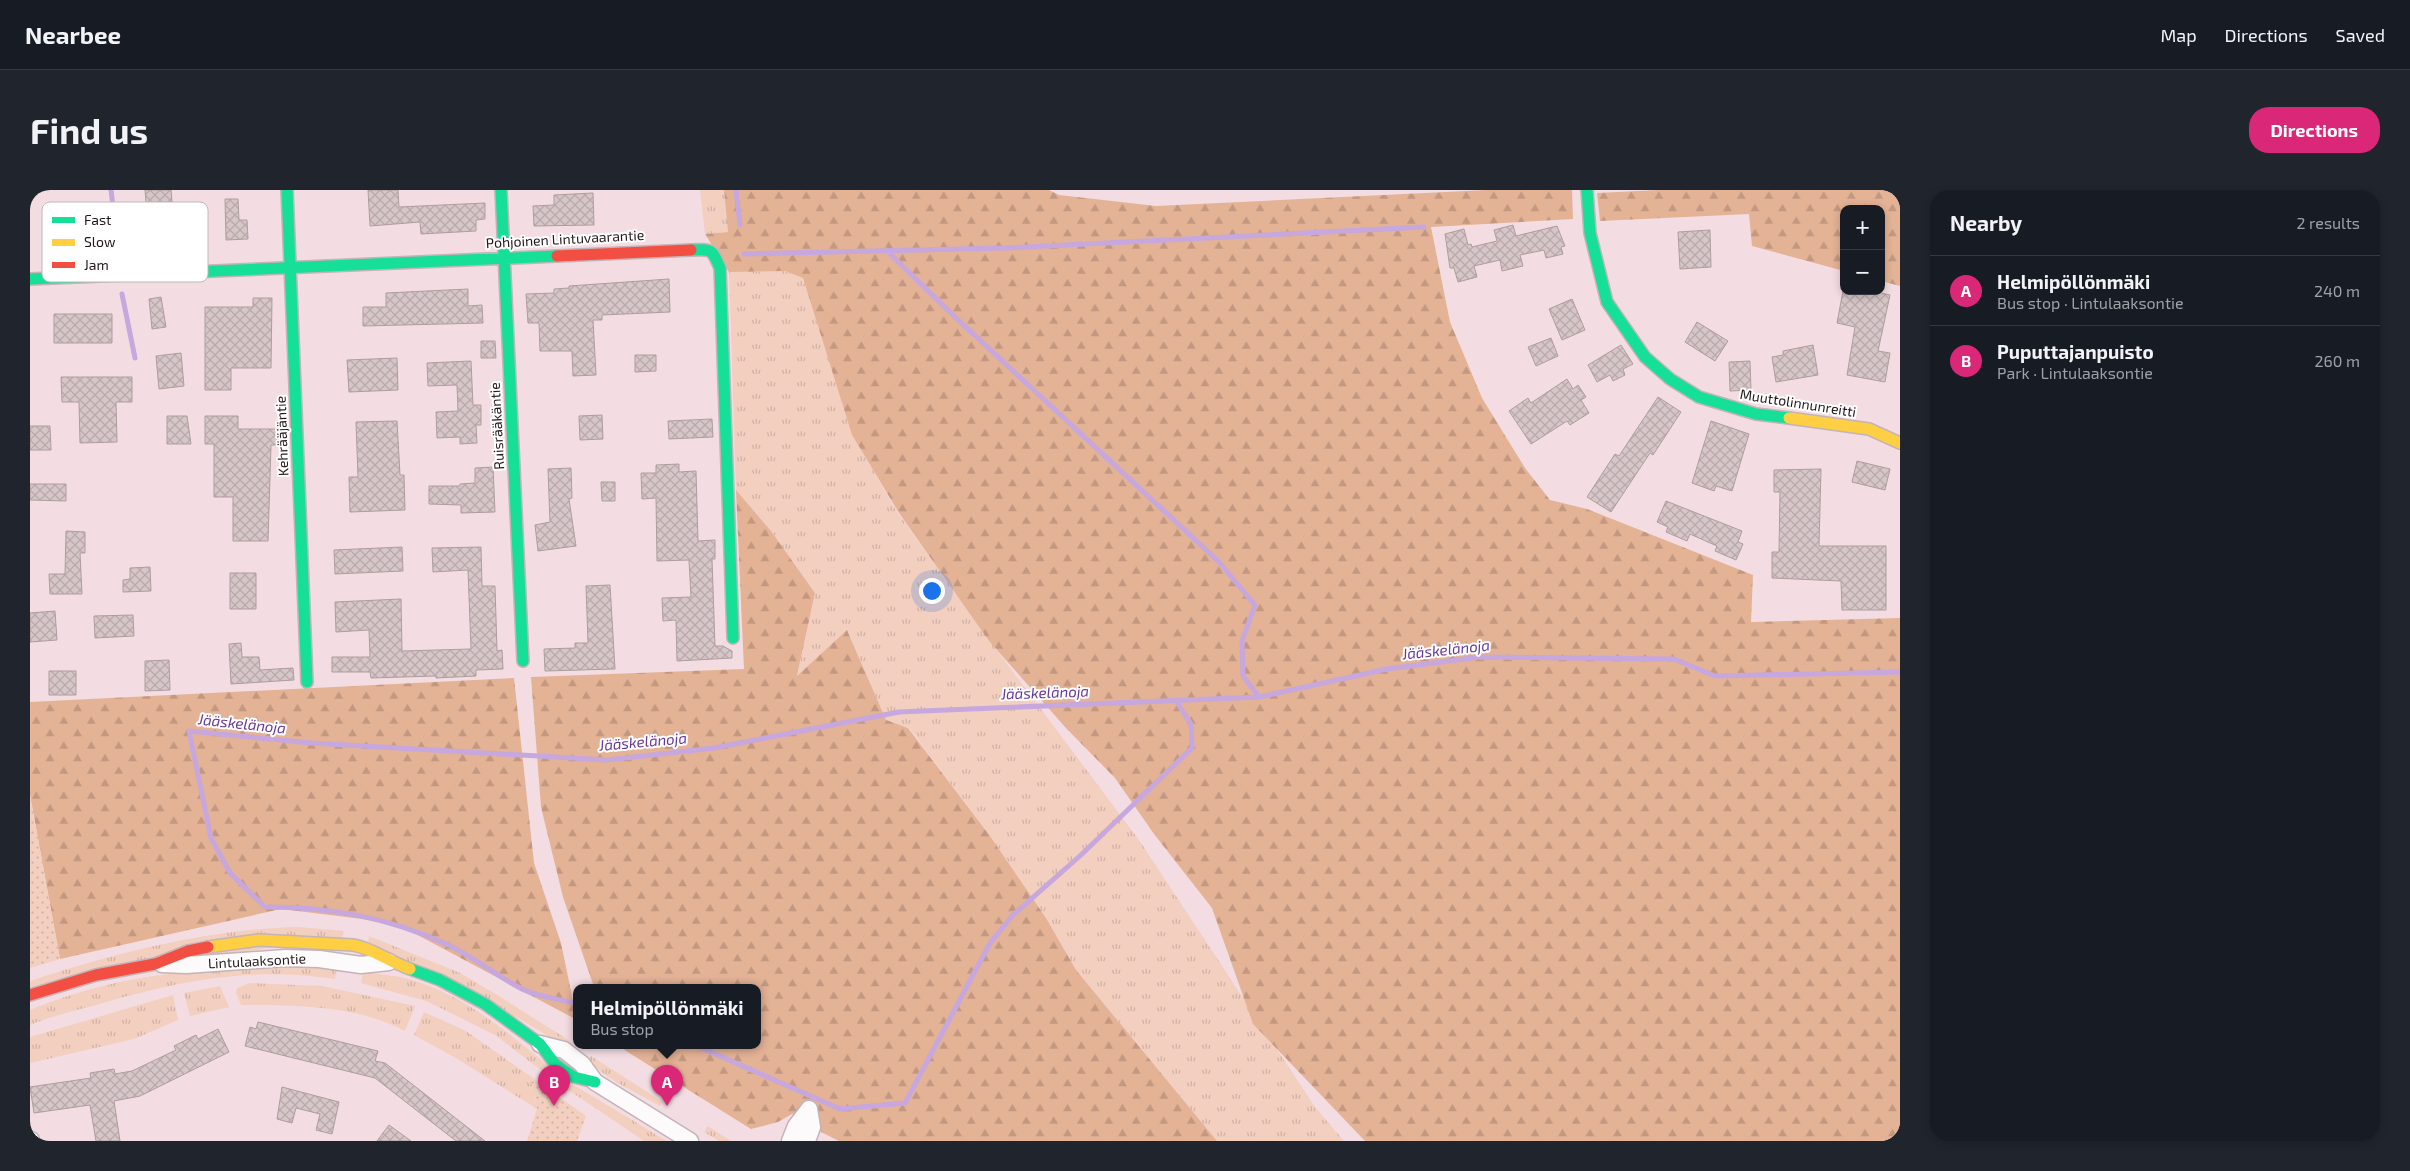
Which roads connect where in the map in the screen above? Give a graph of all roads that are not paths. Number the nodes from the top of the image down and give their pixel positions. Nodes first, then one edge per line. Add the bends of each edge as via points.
1 (287, 190) edge
2 (501, 190) edge
3 (1587, 190) edge
4 (504, 258) junction
5 (290, 266) junction
6 (208, 270) edge
7 (1900, 443) edge
8 (733, 638) dead end
9 (523, 660) dead end
10 (307, 682) dead end
11 (389, 962) joint
12 (155, 964) joint
13 (47, 991) junction
14 (30, 995) edge
15 (30, 1001) edge
16 (540, 1044) joint
17 (690, 1141) edge
18 (790, 1141) edge
19 (807, 1141) edge

1 - 5 street, Kehrääjäntie
2 - 4 street, Ruisrääkäntie
3 - 7 street, Muuttolinnunreitti via 1590,233 1607,302 1645,357 1670,379 1699,397 1737,409 1869,429
4 - 5 street, Pohjoinen Lintuvaarantie
4 - 8 street, Pohjoinen Lintuvaarantie via 702,248 714,252 720,268
4 - 9 street, Ruisrääkäntie
5 - 6 street, Pohjoinen Lintuvaarantie
5 - 10 street, Kehrääjäntie
11 - 12 street, Lintulaaksontie via 361,965 319,958 285,958
11 - 16 street, Lintulaaksontie via 460,990
12 - 13 street, Lintulaaksontie via 96,975
13 - 14 street, Lintulaaksontie
13 - 15 street, Lintulaaksontie
16 - 17 street, Lintulaaksontie via 564,1050 582,1064 595,1082
18 - 19 street via 809,1109 812,1127

